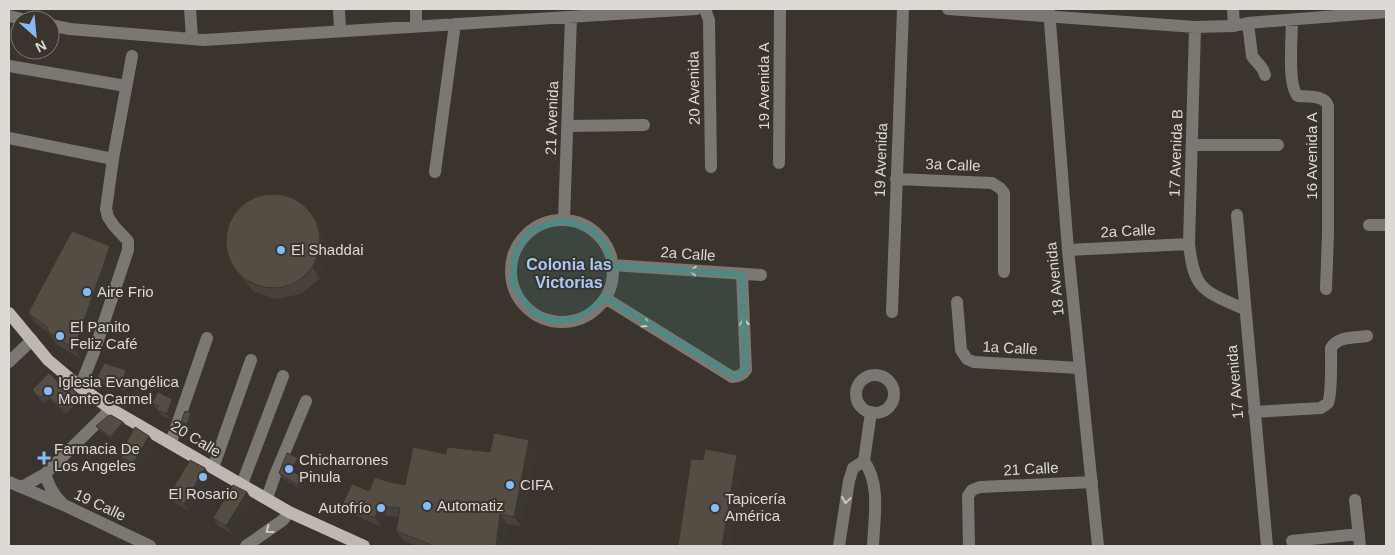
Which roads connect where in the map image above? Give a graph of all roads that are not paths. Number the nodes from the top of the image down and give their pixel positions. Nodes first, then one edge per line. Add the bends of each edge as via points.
1 (190, 9) edge
2 (339, 9) edge
3 (416, 9) edge
4 (696, 9) edge
5 (705, 9) edge
6 (780, 9) edge
7 (902, 9) edge
8 (962, 9) edge
9 (1232, 9) edge
10 (1050, 12) edge
11 (1386, 12) edge
12 (571, 17) junction
13 (1292, 21) junction
14 (455, 24) junction
15 (1248, 24) junction
16 (416, 26) junction
17 (1195, 26) junction
18 (1234, 26) junction
19 (60, 27) edge
20 (340, 31) junction
21 (192, 38) junction
22 (132, 56) dead end
23 (9, 66) edge
24 (1266, 75) dead end
25 (126, 86) junction
26 (644, 125) dead end
27 (568, 126) junction
28 (9, 138) edge
29 (1193, 145) junction
30 (1278, 145) dead end
31 (113, 159) junction
32 (779, 163) dead end
33 (711, 167) dead end
34 (435, 172) dead end
35 (896, 179) junction
36 (1237, 215) dead end
37 (564, 220) junction
38 (1369, 224) dead end
39 (1386, 226) edge
40 (1189, 244) junction
41 (1068, 250) junction
42 (612, 265) junction
43 (1004, 272) dead end
44 (742, 274) junction
45 (761, 275) dead end
46 (1326, 289) dead end
47 (605, 298) junction
48 (957, 302) dead end
49 (1244, 309) junction
50 (892, 312) dead end
51 (9, 313) edge
52 (1367, 336) dead end
53 (207, 338) dead end
54 (32, 340) junction
55 (251, 360) dead end
56 (9, 362) edge
57 (1080, 368) junction
58 (283, 376) dead end
59 (80, 387) junction
60 (306, 400) dead end
61 (111, 408) junction
62 (871, 412) dead end
63 (1254, 412) junction
64 (172, 442) junction
65 (864, 461) junction
66 (213, 468) junction
67 (45, 474) junction
68 (9, 482) edge
69 (1092, 482) junction
70 (242, 484) junction
71 (22, 488) junction
72 (267, 498) junction
73 (1356, 500) dead end
74 (66, 506) junction
75 (289, 512) junction
76 (1360, 540) edge
77 (1292, 541) dead end
78 (150, 546) edge
79 (246, 546) edge
80 (364, 546) edge
81 (839, 546) edge
82 (873, 546) edge
83 (970, 546) edge
84 (1098, 546) edge
85 (1267, 546) edge

1 - 21 street
2 - 20 street
3 - 16 street
4 - 12 street
5 - 33 street, 20 Avenida via 709,20
6 - 32 street, 19 Avenida A
7 - 35 street, 19 Avenida
8 - 10 street
9 - 18 street
10 - 17 street
10 - 41 street, 18 Avenida
11 - 13 street
12 - 14 street
12 - 27 street, 21 Avenida
13 - 15 street
13 - 46 street, 16 Avenida A via 1294,91 1298,96 1324,99 1328,106
14 - 16 street
14 - 34 street
15 - 18 street
15 - 24 street via 1252,56
16 - 20 street
17 - 18 street
17 - 29 street, 17 Avenida B
19 - 21 street
20 - 21 street via 204,40
22 - 25 street
23 - 25 street
25 - 31 street
26 - 27 street
27 - 37 street, 21 Avenida
28 - 31 street
29 - 30 street
29 - 40 street, 17 Avenida B
31 - 59 street via 106,209 114,226 128,241 128,250
35 - 43 street, 3a Calle via 992,183 1000,188 1004,193
35 - 50 street, 19 Avenida
36 - 49 street, 17 Avenida
37 - 42 street via 593,230 606,246
37 - 47 street via 541,224 531,230 516,249 511,271 516,294 532,312 548,319 565,321 588,314
38 - 39 street
40 - 41 street, 2a Calle
40 - 49 street, 17 Avenida B via 1192,267 1204,289
41 - 57 street, 18 Avenida
44 -> 42 street, 2a Calle
42 - 47 street via 611,282
44 - 45 street, 2a Calle
47 -> 44 street via 732,377 740,376 746,370
48 - 57 street, 1a Calle via 961,350 967,359
49 - 63 street, 17 Avenida
51 - 54 main road, 20 Calle
52 - 63 street via 1341,339 1333,344 1330,394 1324,406
53 - 64 street
54 - 56 street
54 - 59 main road, 20 Calle via 48,360
55 - 66 street
57 - 69 street, 18 Avenida
58 - 70 street
59 - 61 main road, 20 Calle
60 - 72 street
61 - 64 main road, 20 Calle
61 - 67 street
62 - 65 street
63 - 85 street, 17 Avenida
64 - 66 main road, 20 Calle
65 -> 81 street via 854,468 849,481
65 - 82 street via 870,469 874,486
66 - 70 main road, 20 Calle
67 - 71 street
67 - 74 street via 56,497
68 - 71 street, 19 Calle
69 - 83 street, 21 Calle via 972,490 968,496
69 - 84 street, 18 Avenida
70 - 72 main road, 20 Calle
71 - 74 street, 19 Calle
72 - 75 main road, 20 Calle
73 - 76 street
74 - 78 street, 19 Calle
75 -> 79 street via 283,520
75 - 80 main road, 20 Calle
76 - 77 street

